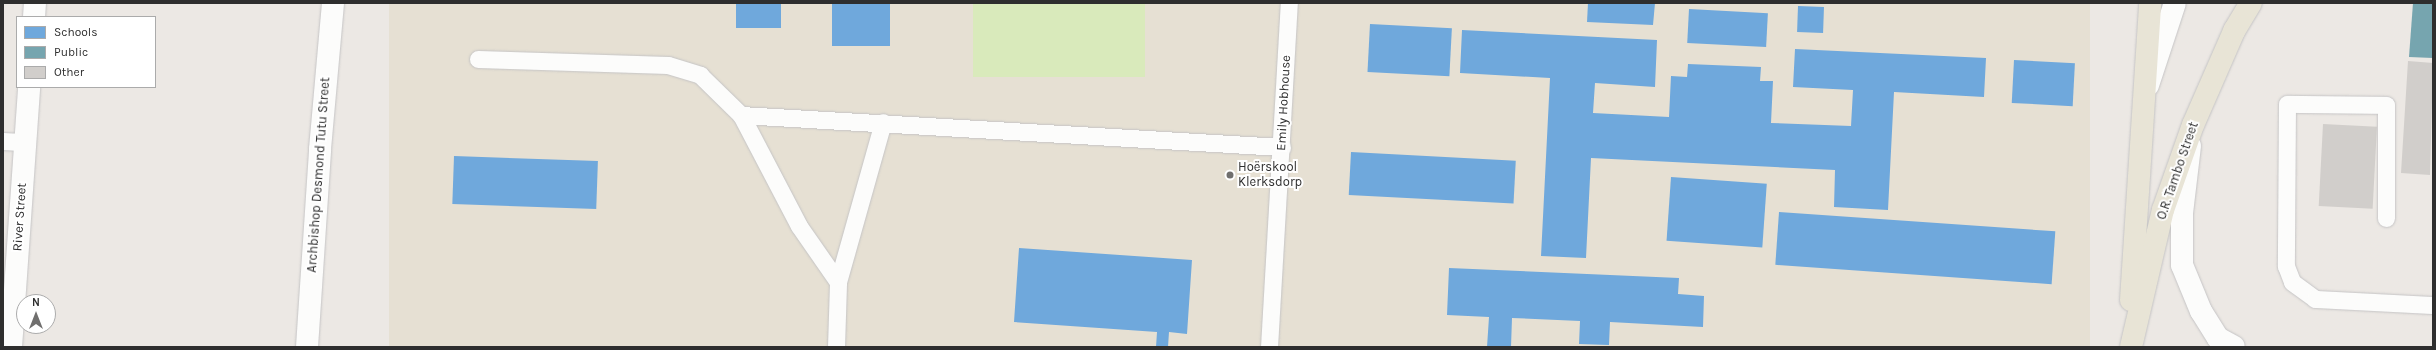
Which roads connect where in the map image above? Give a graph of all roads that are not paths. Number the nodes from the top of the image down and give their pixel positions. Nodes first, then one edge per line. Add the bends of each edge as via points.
1 (35, 3) edge
2 (333, 3) edge
3 (1289, 3) edge
4 (2150, 3) edge
5 (2175, 3) edge
6 (2251, 3) edge
7 (34, 16) edge
8 (478, 59) dead end
9 (29, 88) edge
10 (2146, 94) junction
11 (741, 115) junction
12 (884, 122) junction
13 (2193, 125) junction
14 (3, 141) edge
15 (25, 142) junction
16 (1282, 147) junction
17 (2386, 218) dead end
18 (838, 282) junction
19 (2433, 305) edge
20 (11, 347) edge
21 (307, 347) edge
22 (836, 347) edge
23 (1262, 347) edge
24 (1270, 347) edge
25 (2128, 347) edge
26 (2131, 347) edge
27 (2234, 347) edge

1 - 7 street
2 - 21 street, Archbishop Desmond Tutu Street
3 - 16 lane, Emily Hobhouse
4 - 10 main road, O.R. Tambo Street
5 - 10 street
6 - 13 main road, O.R. Tambo Street via 2234,31
8 - 11 lane via 668,65 700,75
9 - 15 street, River Street
10 - 25 main road, O.R. Tambo Street
11 - 12 lane
11 - 18 lane via 799,226
12 - 16 lane
12 - 18 lane
13 - 26 main road, O.R. Tambo Street via 2163,210
13 - 27 street via 2182,213 2182,265 2201,311 2218,338
14 - 15 lane
15 - 20 street, River Street
16 - 24 lane, Emily Hobhouse
17 - 19 lane via 2386,105 2287,104 2286,266 2292,282 2315,299
18 - 22 lane
23 - 24 lane

